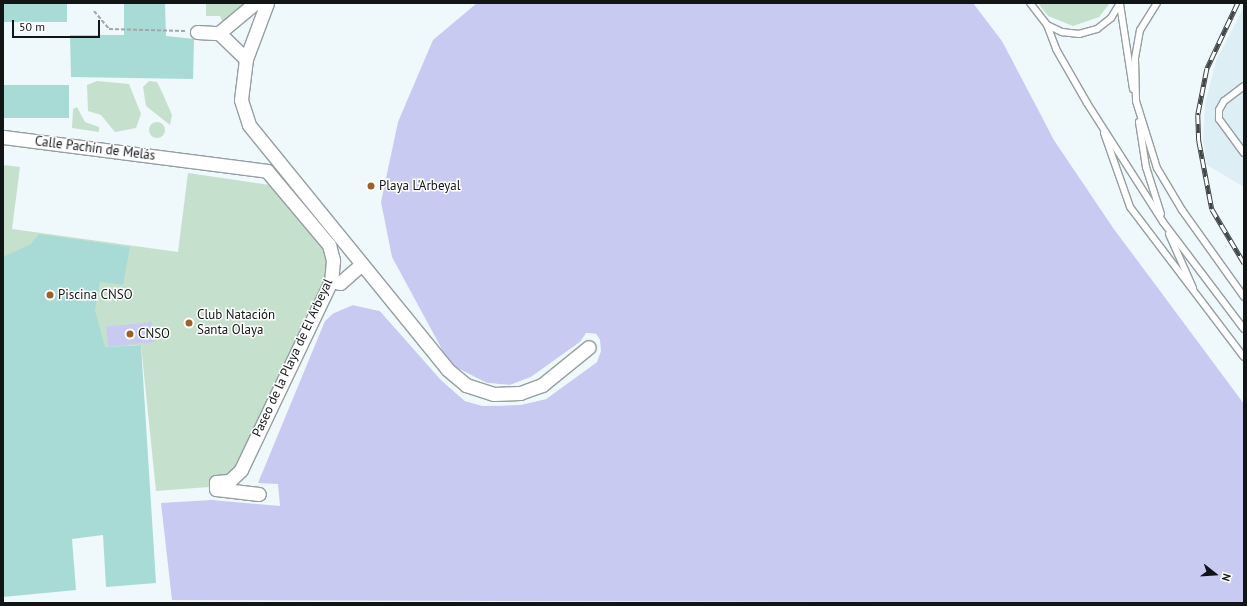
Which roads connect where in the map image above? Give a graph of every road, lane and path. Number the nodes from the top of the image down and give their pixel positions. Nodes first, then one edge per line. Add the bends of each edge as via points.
1 (255, 3) edge
2 (267, 3) edge
3 (1027, 3) edge
4 (1030, 3) edge
5 (1157, 3) edge
6 (1120, 4) edge
7 (94, 11) dead end
8 (1034, 12) junction
9 (1047, 25) junction
10 (197, 32) joint
11 (218, 33) junction
12 (246, 59) junction
13 (1244, 86) edge
14 (1136, 101) junction
15 (1101, 126) junction
16 (3, 137) edge
17 (1244, 153) edge
18 (279, 162) junction
19 (267, 171) junction
20 (1163, 222) junction
21 (361, 265) junction
22 (331, 281) junction
23 (1193, 288) junction
24 (1244, 297) edge
25 (1244, 329) edge
26 (589, 347) dead end
27 (1244, 357) edge
28 (259, 494) dead end

1 - 11 street
2 - 12 street
3 - 8 lane
4 - 8 lane
5 - 14 lane via 1140,30 1135,59
6 - 9 lane via 1111,18 1097,29 1080,34 1062,32
6 - 14 lane
7 - 10 path via 109,29
8 - 9 lane
9 - 15 lane via 1056,48
10 - 11 street
11 - 12 street
12 - 18 street via 241,100 247,119
13 - 17 lane via 1224,101 1219,110 1224,127
14 - 20 lane via 1146,166
14 - 24 lane via 1157,168 1182,210
15 - 20 lane
15 - 23 lane via 1130,208 1173,267
16 - 19 street, Calle Pachín de Melás
18 - 19 street
18 - 21 street
19 - 22 street, Paseo de la Playa de El Arbeyal via 329,245 333,260
20 - 23 lane
20 - 25 lane
21 - 22 street via 340,282
21 - 26 street via 447,370 466,386 494,394 520,393 542,385
22 - 28 street, Paseo de la Playa de El Arbeyal via 240,470 229,481 216,482 216,489
23 - 27 lane

